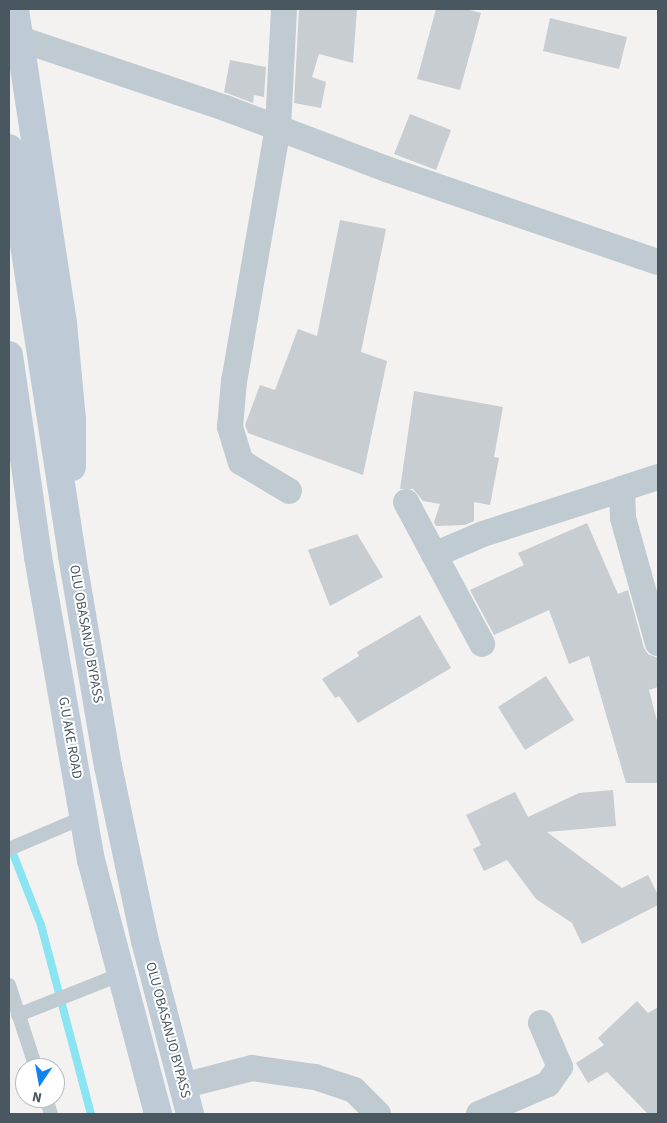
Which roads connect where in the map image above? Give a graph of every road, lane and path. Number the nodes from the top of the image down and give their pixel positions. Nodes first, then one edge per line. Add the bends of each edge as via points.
1 (15, 9) edge
2 (284, 9) edge
3 (20, 39) junction
4 (278, 127) junction
5 (9, 148) edge
6 (658, 262) edge
7 (9, 356) edge
8 (9, 422) edge
9 (658, 477) edge
10 (622, 489) junction
11 (289, 491) dead end
12 (406, 502) dead end
13 (434, 555) junction
14 (72, 556) junction
15 (38, 557) junction
16 (658, 643) edge
17 (482, 644) dead end
18 (84, 817) junction
19 (15, 846) edge
20 (119, 975) junction
21 (9, 985) edge
22 (18, 1015) junction
23 (541, 1023) dead end
24 (33, 1058) edge
25 (182, 1086) junction
26 (158, 1114) edge
27 (190, 1114) edge
28 (378, 1114) edge
29 (479, 1114) edge

1 - 3 main road
2 - 4 street
3 - 4 street
3 - 14 main road via 63,323 72,420
4 - 6 street via 389,170
4 - 11 street via 234,381 230,427 240,462
5 - 14 main road, OLU OBASANJO BYPASS
7 - 15 main road, G.U AKE ROAD
8 - 15 main road
9 - 10 street
10 - 13 street via 483,534
10 - 16 street via 623,518
12 - 13 street
13 - 17 street
14 - 25 main road, OLU OBASANJO BYPASS via 126,853
15 - 18 main road, G.U AKE ROAD
18 - 19 lane
18 - 20 main road, G.U AKE ROAD
20 - 22 lane
20 - 26 main road, G.U AKE ROAD
21 - 22 lane
22 - 24 lane
23 - 29 street via 560,1067 548,1084
25 - 27 main road, OLU OBASANJO BYPASS
25 - 28 street via 252,1068 315,1077 354,1090

